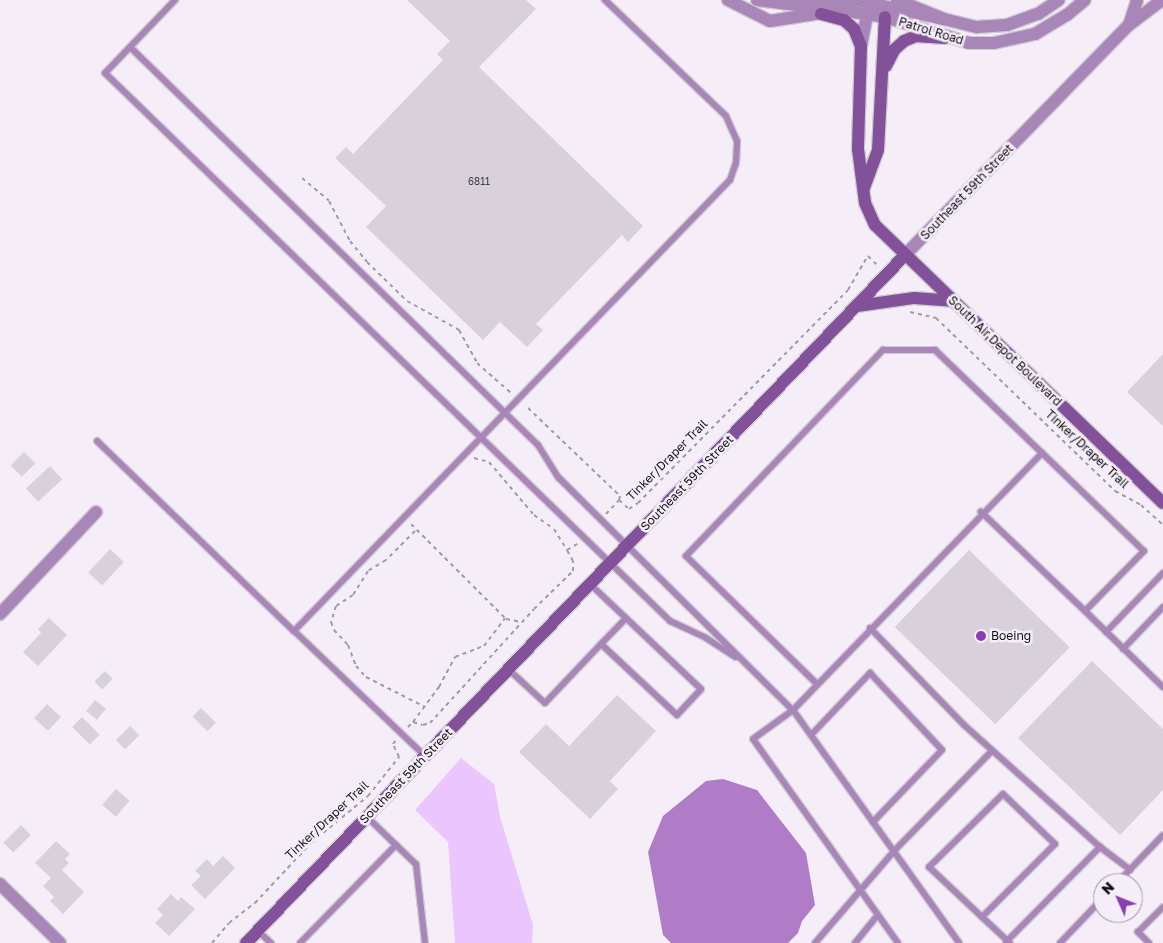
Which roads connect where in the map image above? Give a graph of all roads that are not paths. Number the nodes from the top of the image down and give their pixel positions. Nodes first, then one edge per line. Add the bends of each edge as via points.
1 (176, 0) edge
2 (605, 0) edge
3 (728, 0) edge
4 (757, 0) edge
5 (806, 0) edge
6 (897, 0) edge
7 (1059, 0) edge
8 (1085, 0) edge
9 (1137, 0) edge
10 (1162, 0) edge
11 (793, 4) junction
12 (871, 9) junction
13 (820, 14) junction
14 (885, 17) junction
15 (940, 17) junction
16 (1129, 25) junction
17 (945, 38) junction
18 (861, 46) junction
19 (130, 47) junction
20 (884, 71) junction
21 (863, 190) junction
22 (905, 255) junction
23 (953, 301) junction
24 (857, 306) junction
25 (505, 413) junction
26 (481, 437) junction
27 (97, 441) dead end
28 (1042, 453) junction
29 (1163, 503) edge
30 (96, 512) dead end
31 (982, 512) junction
32 (628, 544) junction
33 (609, 565) junction
34 (1163, 573) edge
35 (590, 584) junction
36 (1163, 607) edge
37 (1085, 611) junction
38 (0, 614) edge
39 (626, 618) junction
40 (870, 628) junction
41 (294, 631) junction
42 (1106, 632) junction
43 (601, 644) junction
44 (1123, 648) junction
45 (746, 665) junction
46 (508, 669) junction
47 (817, 684) junction
48 (1163, 687) edge
49 (793, 710) junction
50 (811, 735) junction
51 (992, 751) junction
52 (426, 756) junction
53 (367, 817) junction
54 (872, 822) junction
55 (1163, 835) edge
56 (396, 845) junction
57 (1100, 847) junction
58 (894, 851) junction
59 (1130, 870) junction
60 (1127, 873) edge
61 (0, 884) edge
62 (862, 892) junction
63 (1163, 907) edge
64 (1093, 908) edge
65 (878, 915) junction
66 (982, 917) junction
67 (258, 931) junction
68 (1008, 942) edge
69 (60, 943) edge
70 (246, 943) edge
71 (271, 943) edge
72 (300, 943) edge
73 (425, 943) edge
74 (815, 943) edge
75 (855, 943) edge
76 (897, 943) edge
77 (959, 943) edge
78 (1060, 943) edge
79 (1149, 943) edge

1 - 19 lane
2 - 25 lane via 726,116 737,141 736,163 730,180
3 - 13 street via 770,21
4 - 11 street
5 - 11 street
6 - 15 street
7 - 15 street, Patrol Road via 1038,14 1007,25 977,27
8 - 17 street, Patrol Road via 1035,34 994,43
9 - 16 street, Southeast 59th Street
10 - 16 street, Southeast 59th Street
11 - 12 street via 805,6 856,0
12 - 13 street
12 - 14 street
12 - 15 street
12 - 18 street
13 - 18 main road via 844,20 854,29
14 - 17 street, Patrol Road
14 - 20 main road
16 - 22 street, Southeast 59th Street
17 - 20 main road via 916,36 904,41 894,50
18 - 21 main road, South Air Depot Boulevard via 858,140
19 - 25 lane
19 - 26 lane via 105,73
20 - 21 main road via 878,150
21 - 22 main road, South Air Depot Boulevard via 875,225
22 - 23 main road, South Air Depot Boulevard
22 - 24 main road, Southeast 59th Street
23 - 24 main road via 914,298
23 - 29 main road, South Air Depot Boulevard
24 - 32 main road, Southeast 59th Street
25 - 26 lane
25 - 32 lane via 538,445 559,478
26 - 33 lane
26 - 41 lane
27 - 41 lane
28 - 31 lane
28 - 37 lane via 1144,551
28 - 47 lane via 935,350 884,350 686,556
30 - 38 street
31 - 37 lane
31 - 40 lane
32 - 33 main road, Southeast 59th Street
32 - 45 lane
33 - 35 main road, Southeast 59th Street
33 - 45 lane via 670,622 706,638
34 - 42 lane
35 - 39 lane
35 - 46 main road, Southeast 59th Street
36 - 44 lane
37 - 42 lane
39 - 43 lane
39 - 43 lane via 701,689 676,715
40 - 47 lane
40 - 51 lane
41 - 52 lane
42 - 44 lane
43 - 46 lane via 545,703
44 - 48 lane
45 - 49 lane
46 - 52 main road, Southeast 59th Street
47 - 49 lane
49 - 50 lane
49 - 62 lane via 753,739
50 - 54 lane
50 - 54 lane via 870,673 942,750
51 - 57 lane
51 - 58 lane
52 - 53 main road, Southeast 59th Street
53 - 56 lane
53 - 67 main road, Southeast 59th Street
54 - 58 lane
55 - 59 lane
56 - 72 lane
56 - 73 lane via 416,864
57 - 59 lane
57 - 68 lane
58 - 62 lane
58 - 77 lane
59 - 60 lane
61 - 69 street
62 - 65 lane
62 - 74 lane
63 - 79 lane via 1138,932
64 - 78 lane
65 - 75 lane
65 - 76 lane
66 - 66 lane via 929,866 1003,794 1056,844
66 - 68 lane
67 - 70 main road, Southeast 59th Street
67 - 71 lane

